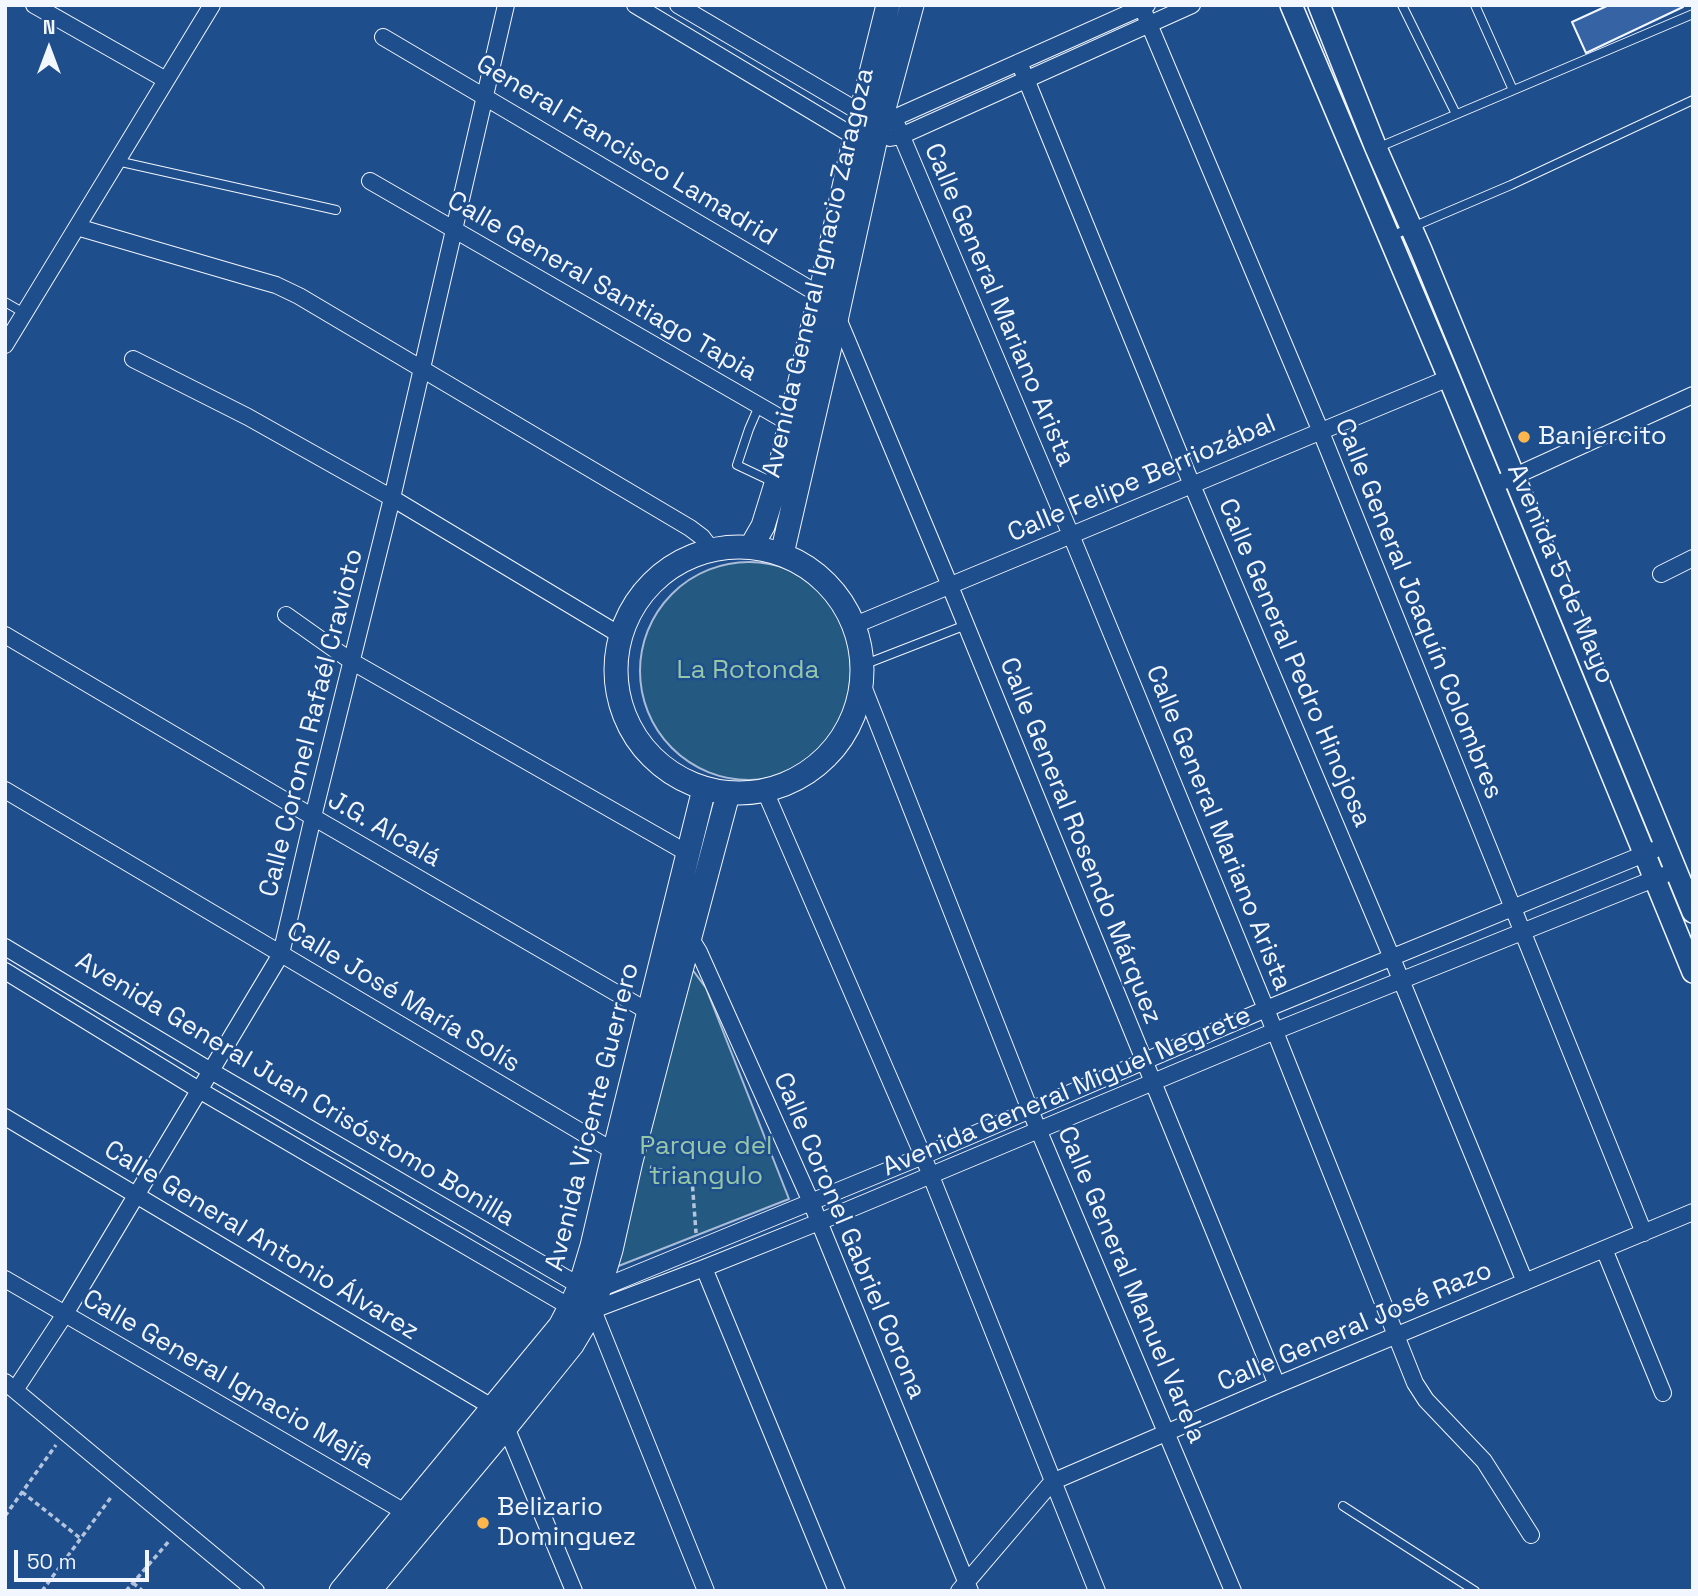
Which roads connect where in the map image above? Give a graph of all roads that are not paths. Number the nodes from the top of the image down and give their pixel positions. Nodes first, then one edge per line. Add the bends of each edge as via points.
1 (34, 5) edge
2 (212, 5) edge
3 (506, 5) edge
4 (635, 5) edge
5 (678, 5) edge
6 (888, 5) edge
7 (912, 5) edge
8 (1192, 5) edge
9 (1291, 5) edge
10 (1319, 5) edge
11 (1402, 5) edge
12 (1475, 5) edge
13 (1143, 6) edge
14 (1693, 14) edge
15 (1150, 24) junction
16 (383, 37) dead end
17 (1019, 62) junction
18 (1027, 79) junction
19 (166, 80) junction
20 (1513, 90) junction
21 (485, 96) junction
22 (1693, 100) edge
23 (1456, 114) junction
24 (879, 117) junction
25 (901, 136) junction
26 (865, 139) junction
27 (1377, 148) junction
28 (117, 161) junction
29 (370, 181) dead end
30 (336, 210) dead end
31 (77, 228) junction
32 (1411, 228) junction
33 (455, 230) junction
34 (1388, 237) junction
35 (820, 295) junction
36 (5, 302) edge
37 (24, 313) junction
38 (837, 316) junction
39 (5, 345) edge
40 (132, 359) dead end
41 (422, 368) junction
42 (1449, 379) junction
43 (1693, 395) edge
44 (759, 406) junction
45 (800, 429) junction
46 (1321, 432) junction
47 (1514, 477) junction
48 (776, 484) junction
49 (1192, 485) junction
50 (1493, 486) junction
51 (392, 498) junction
52 (1070, 536) junction
53 (751, 547) junction
54 (712, 550) junction
55 (782, 554) junction
56 (1693, 559) edge
57 (1661, 574) dead end
58 (950, 586) junction
59 (286, 615) dead end
60 (855, 625) junction
61 (965, 625) junction
62 (5, 635) edge
63 (620, 635) junction
64 (351, 661) junction
65 (863, 675) junction
66 (1618, 729) junction
67 (1597, 737) junction
68 (704, 789) junction
69 (5, 790) edge
70 (765, 792) junction
71 (728, 794) junction
72 (313, 817) junction
73 (1666, 845) junction
74 (1644, 853) junction
75 (688, 854) junction
76 (1676, 871) junction
77 (1655, 879) junction
78 (1513, 908) junction
79 (1693, 912) edge
80 (674, 915) junction
81 (1522, 932) junction
82 (690, 936) junction
83 (5, 947) edge
84 (281, 954) junction
85 (1392, 958) junction
86 (5, 971) edge
87 (1693, 972) edge
88 (1401, 981) junction
89 (1266, 1009) junction
90 (658, 1017) junction
91 (1275, 1031) junction
92 (1143, 1062) junction
93 (211, 1071) junction
94 (1152, 1083) junction
95 (199, 1090) junction
96 (1030, 1110) junction
97 (5, 1117) edge
98 (1039, 1131) junction
99 (622, 1156) junction
100 (923, 1156) junction
101 (931, 1176) junction
102 (136, 1194) junction
103 (811, 1202) junction
104 (1693, 1212) edge
105 (818, 1222) junction
106 (1644, 1233) junction
107 (1604, 1249) junction
108 (704, 1268) junction
109 (5, 1279) edge
110 (1525, 1282) junction
111 (585, 1298) junction
112 (65, 1314) junction
113 (1396, 1335) junction
114 (1277, 1385) junction
115 (10, 1386) edge
116 (1662, 1393) dead end
117 (492, 1406) junction
118 (506, 1427) junction
119 (1167, 1433) junction
120 (1052, 1482) junction
121 (1343, 1506) dead end
122 (405, 1512) junction
123 (425, 1524) junction
124 (1531, 1535) dead end
125 (965, 1588) edge
126 (256, 1591) edge
127 (341, 1591) edge
128 (369, 1591) edge
129 (574, 1591) edge
130 (706, 1591) edge
131 (837, 1591) edge
132 (1097, 1591) edge
133 (1233, 1591) edge
134 (1475, 1591) edge

1 - 19 street
2 - 19 street
3 - 21 street, Calle Coronel Rafaél Cravioto
4 - 26 street
5 - 24 street
6 - 24 main road, Avenida General Ignacio Zaragoza
7 - 24 main road, Avenida General Ignacio Zaragoza
8 - 15 street
9 - 34 street, Avenida 5 de Mayo
10 - 27 street, Avenida 5 de Mayo
11 - 23 lane
12 - 20 lane
13 - 15 street, Calle General Joaquín Colombres
13 - 17 street
14 - 20 lane
15 - 18 street
15 - 46 street, Calle General Joaquín Colombres
16 - 21 street, General Francisco Lamadrid
17 - 18 street, Calle General Pedro Hinojosa
17 - 24 street
18 - 25 street
18 - 49 street, Calle General Pedro Hinojosa
19 - 28 street
20 - 23 lane
21 - 33 street, Calle Coronel Rafaél Cravioto
21 - 35 street, General Francisco Lamadrid
22 - 32 lane
23 - 27 lane
24 - 25 street, Calle General Mariano Arista
24 - 26 main road, Avenida General Ignacio Zaragoza
25 - 26 street
25 - 52 street, Calle General Mariano Arista
26 - 35 main road, Avenida General Ignacio Zaragoza
26 - 38 main road, Avenida General Ignacio Zaragoza
27 - 32 street, Avenida 5 de Mayo
28 - 30 lane
28 - 31 street
29 - 33 street, Calle General Santiago Tapia
31 - 37 street
31 - 41 street via 276,285
32 - 34 lane
32 - 47 street, Avenida 5 de Mayo
33 - 41 street, Calle Coronel Rafaél Cravioto
33 - 44 street, Calle General Santiago Tapia
34 - 42 street, Avenida 5 de Mayo
35 - 38 street, General Francisco Lamadrid
35 - 45 main road, Avenida General Ignacio Zaragoza
36 - 37 lane
37 - 39 street
38 - 45 main road, Avenida General Ignacio Zaragoza
38 - 58 street, Calle General Rosendo Márquez
40 - 51 street via 248,417
41 - 51 street, Calle Coronel Rafaél Cravioto
41 - 54 street via 690,528
42 - 46 street, Calle Felipe Berriozábal
42 - 50 street, Avenida 5 de Mayo
43 - 47 street
44 - 45 street, Calle General Santiago Tapia
44 - 48 lane via 737,465
45 - 48 main road, Avenida General Ignacio Zaragoza
45 - 55 main road, Avenida General Ignacio Zaragoza
46 - 49 street, Calle Felipe Berriozábal
46 - 78 street, Calle General Joaquín Colombres
47 - 50 street
47 - 66 street, Avenida 5 de Mayo
48 - 53 main road, Avenida General Ignacio Zaragoza via 763,527
49 - 52 street, Calle Felipe Berriozábal
49 - 85 street, Calle General Pedro Hinojosa
50 - 67 street, Avenida 5 de Mayo
51 - 63 street
51 - 64 street, Calle Coronel Rafaél Cravioto
52 - 58 street, Calle Felipe Berriozábal
52 - 89 street, Calle General Mariano Arista
53 - 54 main road
53 - 55 main road
54 - 63 main road via 687,558 645,589
55 - 60 main road via 826,582
56 - 57 street
58 - 60 street, Calle Felipe Berriozábal
58 - 61 street, Calle General Rosendo Márquez
59 - 64 street
60 - 65 main road
61 - 65 lane
61 - 92 street, Calle General Rosendo Márquez
62 - 72 street, J.G. Alcalá
63 - 68 main road via 615,667 618,699 630,729 649,756 674,776
64 - 72 street, Calle Coronel Rafaél Cravioto
64 - 75 street
65 - 70 main road via 855,715 840,742 819,765 794,782
65 - 96 street, Calle General Manuel Varela
66 - 67 street
66 - 73 street, Avenida 5 de Mayo
67 - 74 street, Avenida 5 de Mayo
68 - 71 main road
68 - 75 main road, Avenida Vicente Guerrero
69 - 84 street, Calle José María Solís
70 - 71 main road
70 - 100 street
71 - 82 main road, Avenida Vicente Guerrero
72 - 84 street, Calle Coronel Rafaél Cravioto
72 - 90 street, J.G. Alcalá
73 - 74 street, Avenida General Miguel Negrete
73 - 76 street, Avenida 5 de Mayo
74 - 77 street, Avenida 5 de Mayo
74 - 78 street, Avenida General Miguel Negrete
75 - 80 main road, Avenida Vicente Guerrero
76 - 77 street, Avenida General Miguel Negrete
76 - 79 street, Avenida 5 de Mayo
77 - 81 street, Avenida General Miguel Negrete
77 - 87 street, Avenida 5 de Mayo
78 - 81 street, Calle General Joaquín Colombres
78 - 85 street, Avenida General Miguel Negrete
80 - 82 street, Calle Coronel Gabriel Corona
80 - 90 main road, Avenida Vicente Guerrero
81 - 88 street, Avenida General Miguel Negrete
81 - 106 street, Calle General Joaquín Colombres
82 - 90 main road, Avenida Vicente Guerrero
82 - 103 street, Calle Coronel Gabriel Corona
83 - 93 street, Avenida General Juan Crisóstomo Bonilla
84 - 93 street, Calle Coronel Rafaél Cravioto
84 - 99 street, Calle José María Solís
85 - 88 street, Calle General Pedro Hinojosa
85 - 89 street, Avenida General Miguel Negrete
86 - 95 street, Avenida General Juan Crisóstomo Bonilla
88 - 91 street, Avenida General Miguel Negrete
88 - 110 street, Calle General Pedro Hinojosa
89 - 91 street, Calle General Mariano Arista
89 - 92 street, Avenida General Miguel Negrete
90 - 99 main road, Avenida Vicente Guerrero
91 - 94 street, Avenida General Miguel Negrete
91 - 113 street, Calle General Mariano Arista
92 - 94 street, Calle General Rosendo Márquez
92 - 96 street, Avenida General Miguel Negrete
93 - 95 street, Calle Coronel Rafaél Cravioto
93 - 111 street, Avenida General Juan Crisóstomo Bonilla
94 - 98 street, Avenida General Miguel Negrete
94 - 114 street, Calle General Rosendo Márquez
95 - 102 street, Calle Coronel Rafaél Cravioto
95 - 111 street, Avenida General Juan Crisóstomo Bonilla
96 - 98 street, Calle General Manuel Varela
96 - 100 street, Avenida General Miguel Negrete
97 - 102 street, Calle General Antonio Álvarez
98 - 101 street, Avenida General Miguel Negrete
98 - 119 street, Calle General Manuel Varela
99 - 111 main road, Avenida Vicente Guerrero via 592,1246
100 - 101 street
100 - 103 street, Avenida General Miguel Negrete
101 - 105 street, Avenida General Miguel Negrete
101 - 120 street
102 - 112 street, Calle Coronel Rafaél Cravioto
102 - 117 street, Calle General Antonio Álvarez
103 - 105 street, Calle Coronel Gabriel Corona
103 - 111 street, Avenida General Miguel Negrete
104 - 106 street, Calle General José Razo
105 - 108 street, Avenida General Miguel Negrete
105 - 125 street, Calle Coronel Gabriel Corona
106 - 107 street, Calle General José Razo
107 - 110 street, Calle General José Razo
107 - 116 street
108 - 111 street, Avenida General Miguel Negrete
108 - 131 street
109 - 112 street, Calle General Ignacio Mejía
110 - 113 street, Calle General José Razo
111 - 117 main road, Avenida Vicente Guerrero
111 - 118 main road, Avenida Vicente Guerrero via 572,1345
111 - 130 street
112 - 115 street, Calle Coronel Rafaél Cravioto
112 - 122 street, Calle General Ignacio Mejía
113 - 114 street, Calle General José Razo
113 - 124 street, Calle General Mariano Arista via 1426,1400 1484,1461
114 - 119 street, Calle General José Razo
115 - 126 street
117 - 118 street
117 - 122 main road, Avenida Vicente Guerrero
118 - 123 main road, Avenida Vicente Guerrero
118 - 129 street
119 - 120 street, Calle General José Razo
119 - 133 street, Calle General Manuel Varela
120 - 125 street, Calle General José Razo
120 - 132 street
121 - 134 lane
122 - 123 street, Calle General Ignacio Mejía
122 - 127 main road, Avenida Vicente Guerrero
123 - 128 main road, Avenida Vicente Guerrero

